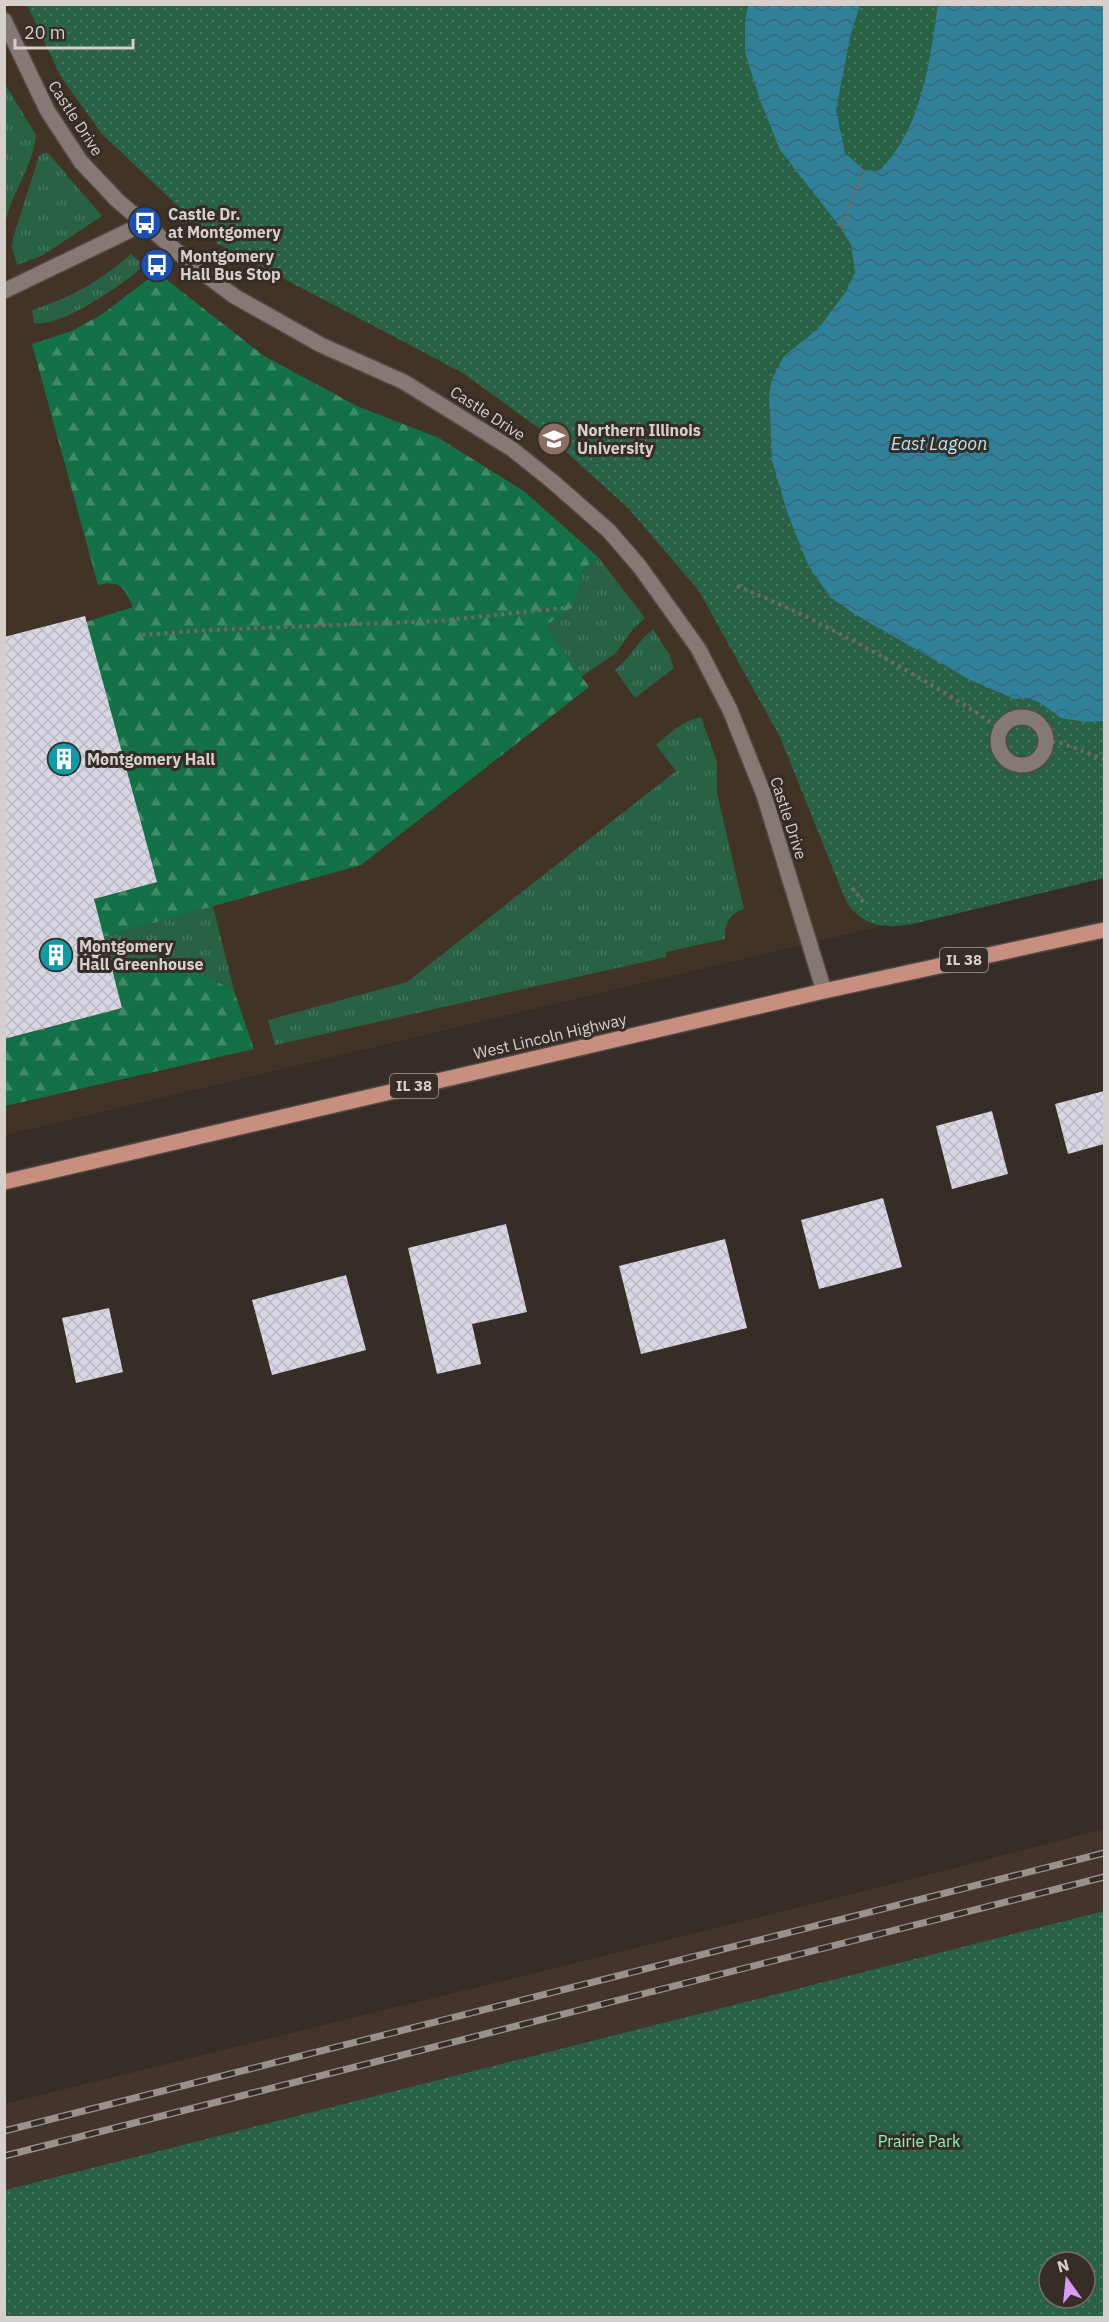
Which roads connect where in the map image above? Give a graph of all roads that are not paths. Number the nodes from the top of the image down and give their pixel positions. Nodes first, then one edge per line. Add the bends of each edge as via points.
1 (4, 20) edge
2 (145, 223) junction
3 (4, 291) edge
4 (1002, 729) road end
5 (1046, 741) road end
6 (1104, 930) edge
7 (824, 991) junction
8 (4, 1182) edge

1 - 2 street, Castle Drive via 47,110 81,162 117,201
2 - 3 street
2 - 7 street, Castle Drive via 234,296 321,345 404,382 512,449 609,531 698,648 730,710 764,795
4 - 5 street via 999,745 1006,759 1013,763 1036,761
6 - 7 main road, West Lincoln Highway / IL 38
7 - 8 main road, West Lincoln Highway / IL 38

